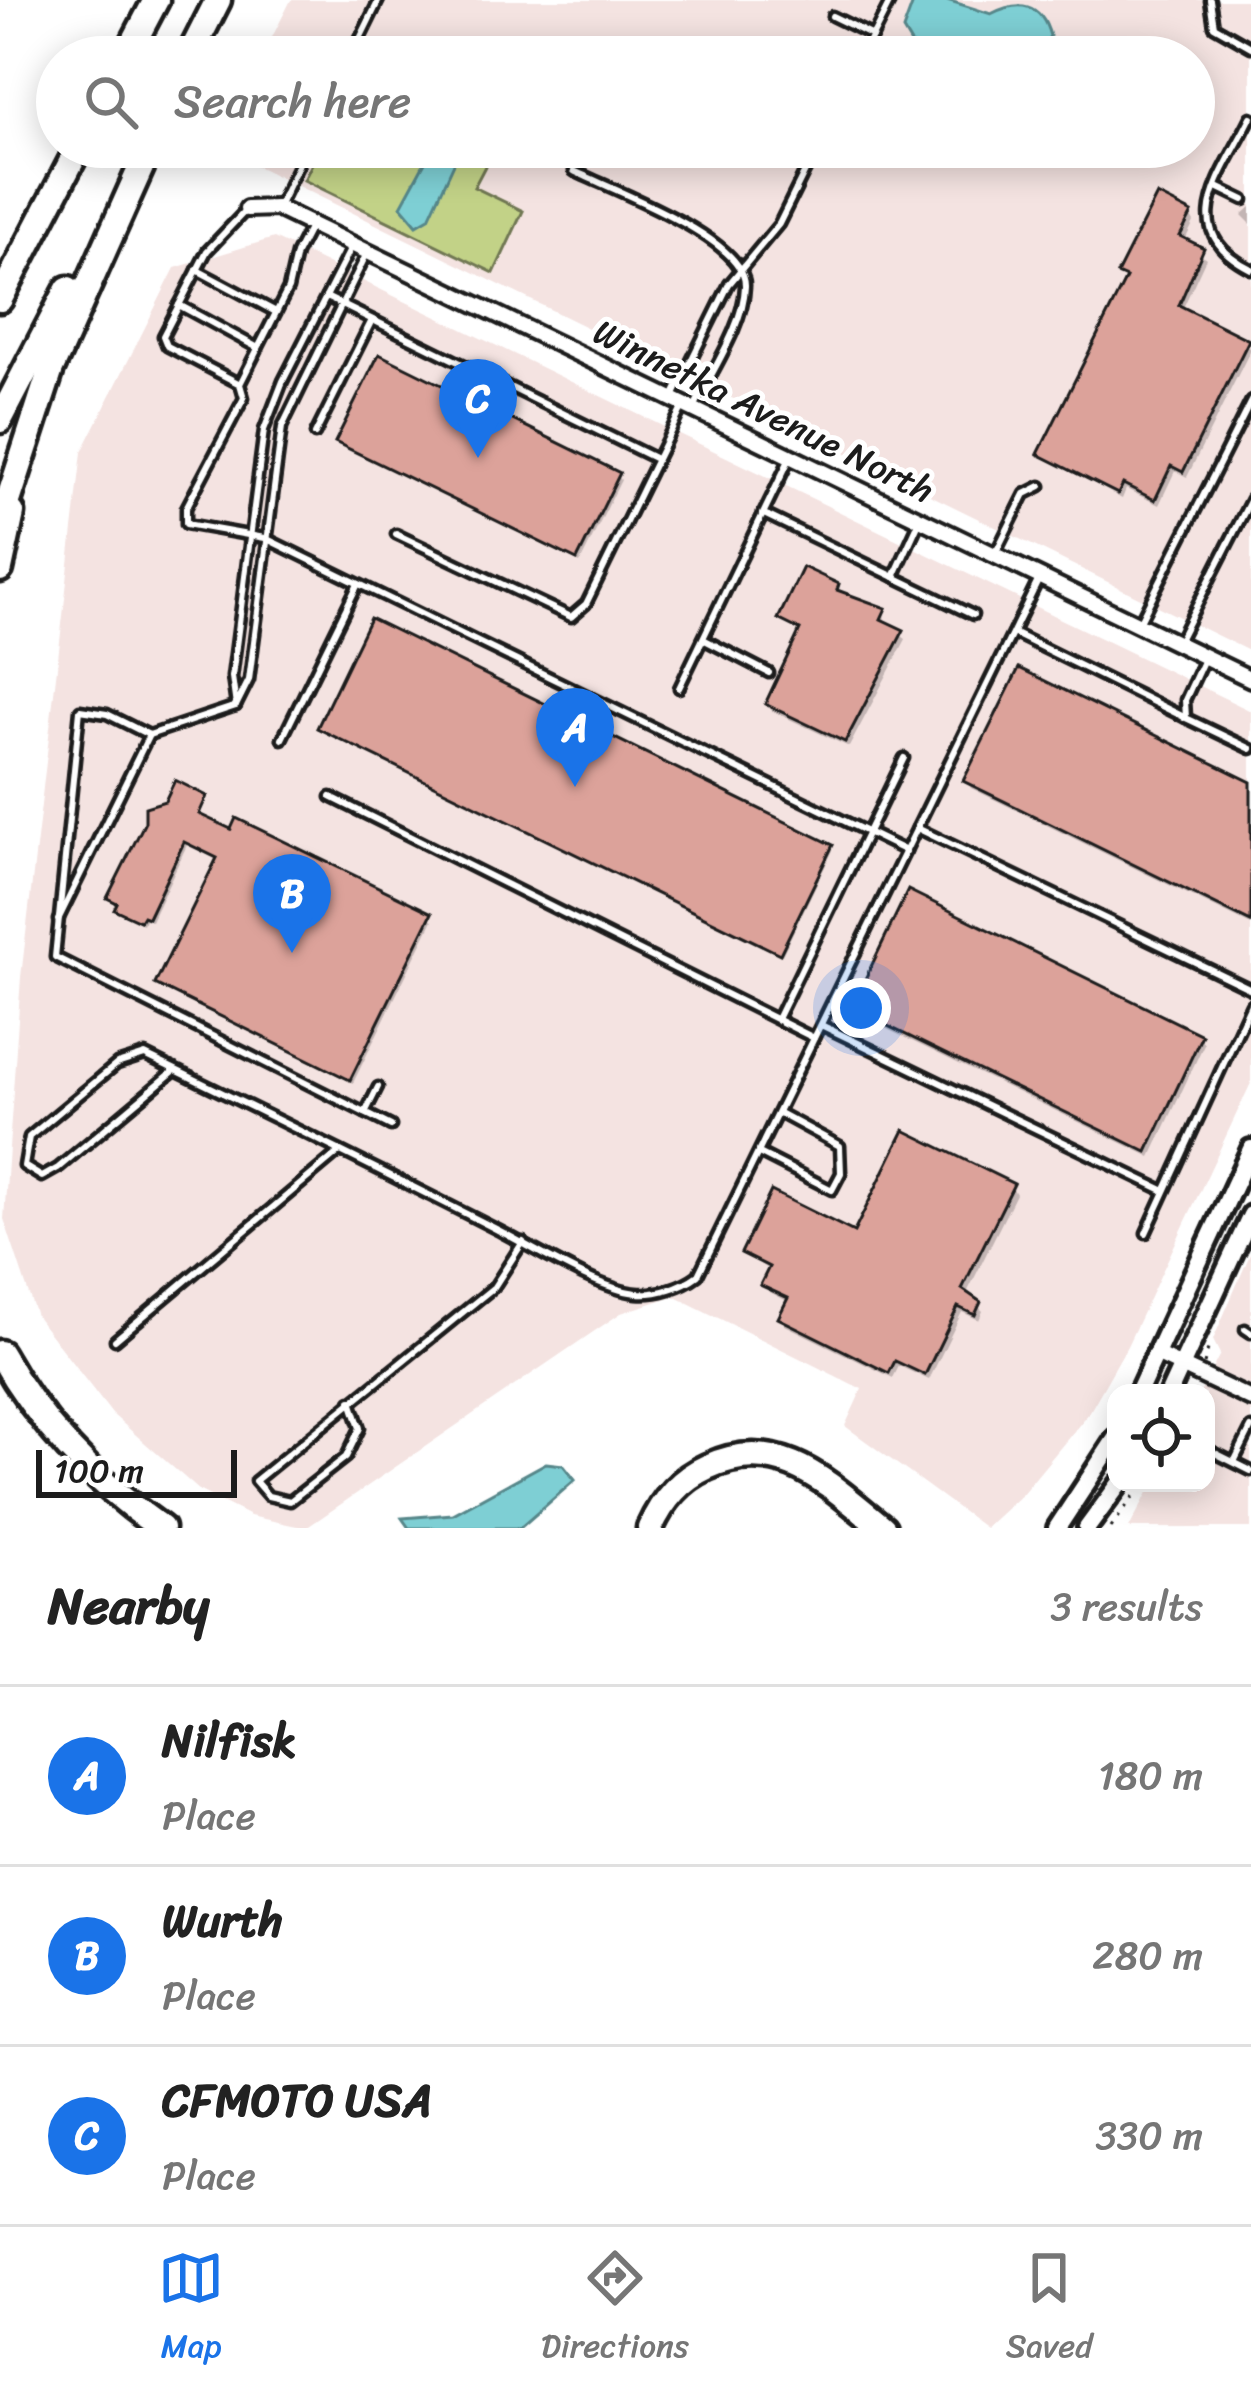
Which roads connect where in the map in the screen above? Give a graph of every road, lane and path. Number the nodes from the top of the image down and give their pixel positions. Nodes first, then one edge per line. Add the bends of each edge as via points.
1 (156, 0) edge
2 (379, 0) edge
3 (891, 0) edge
4 (1210, 0) edge
5 (217, 3) edge
6 (832, 16) dead end
7 (137, 36) edge
8 (200, 36) edge
9 (361, 36) edge
10 (873, 36) joint
11 (1251, 47) edge
12 (1251, 117) edge
13 (69, 168) edge
14 (135, 168) edge
15 (137, 168) edge
16 (297, 168) edge
17 (807, 168) edge
18 (574, 171) dead end
19 (1217, 187) junction
20 (1244, 200) dead end
21 (277, 208) junction
22 (247, 209) joint
23 (311, 225) junction
24 (360, 249) junction
25 (740, 266) junction
26 (197, 269) junction
27 (1251, 269) edge
28 (3, 292) edge
29 (326, 297) junction
30 (179, 305) junction
31 (339, 305) junction
32 (277, 312) junction
33 (372, 320) junction
34 (701, 343) junction
35 (258, 348) junction
36 (720, 352) junction
37 (240, 384) junction
38 (1251, 401) edge
39 (683, 405) junction
40 (0, 419) edge
41 (315, 434) dead end
42 (28, 437) junction
43 (791, 457) junction
44 (656, 460) junction
45 (1040, 486) dead end
46 (1251, 499) edge
47 (764, 514) junction
48 (921, 520) junction
49 (0, 526) edge
50 (396, 534) dead end
51 (248, 537) junction
52 (265, 538) junction
53 (994, 555) junction
54 (0, 569) edge
55 (894, 577) junction
56 (1040, 577) junction
57 (358, 584) junction
58 (973, 615) dead end
59 (1138, 625) junction
60 (1012, 633) junction
61 (703, 639) junction
62 (1177, 644) junction
63 (1204, 657) junction
64 (770, 673) dead end
65 (1251, 680) edge
66 (679, 688) dead end
67 (236, 706) junction
68 (1186, 718) junction
69 (149, 735) junction
70 (282, 739) dead end
71 (1251, 749) edge
72 (904, 758) dead end
73 (331, 797) dead end
74 (917, 828) junction
75 (868, 833) junction
76 (905, 851) junction
77 (55, 926) junction
78 (1251, 989) edge
79 (1251, 1004) edge
80 (777, 1019) junction
81 (821, 1025) junction
82 (814, 1038) junction
83 (175, 1070) junction
84 (378, 1087) dead end
85 (365, 1113) junction
86 (779, 1113) junction
87 (392, 1126) dead end
88 (1251, 1149) edge
89 (340, 1151) junction
90 (759, 1153) junction
91 (1162, 1190) junction
92 (1251, 1215) edge
93 (1146, 1233) dead end
94 (523, 1242) junction
95 (115, 1340) dead end
96 (0, 1353) edge
97 (1156, 1354) junction
98 (1182, 1366) junction
99 (1142, 1384) edge
100 (1173, 1384) edge
101 (1251, 1399) edge
102 (352, 1401) junction
103 (1251, 1428) edge
104 (1107, 1452) edge
105 (1215, 1453) edge
106 (1234, 1462) junction
107 (1250, 1467) edge
108 (1113, 1492) edge
109 (1137, 1492) edge
110 (160, 1528) edge
111 (650, 1528) edge
112 (883, 1528) edge
113 (1057, 1528) edge
114 (1087, 1528) edge
115 (1112, 1528) edge

1 - 7 highway
2 - 9 lane
3 - 10 lane
4 - 11 lane via 1214,26
5 - 8 highway
6 - 10 lane
12 - 19 lane
13 - 28 highway
14 - 40 highway
15 - 42 highway
16 - 21 lane
17 - 25 lane via 779,224
18 - 25 lane via 707,237
19 - 20 lane
19 - 27 lane via 1208,208 1213,242
21 - 22 street, Winnetka Avenue North
21 - 23 street, Winnetka Avenue North
22 - 26 lane
23 - 24 street, Winnetka Avenue North
23 - 32 lane
24 - 29 lane
24 - 31 lane
24 - 39 street, Winnetka Avenue North
25 - 34 lane
25 - 36 lane via 744,295
26 - 30 lane
26 - 32 lane
29 - 31 lane
29 - 51 lane via 264,430
30 - 35 lane
30 - 37 lane via 163,341
31 - 33 lane
31 - 52 lane via 282,427
32 - 35 lane
33 - 41 lane
33 - 44 lane
34 - 36 lane
34 - 39 lane
35 - 37 lane
36 - 39 lane
37 - 51 lane via 244,398 185,517 195,530
38 - 59 lane
39 - 43 street, Winnetka Avenue North
39 - 44 lane
42 - 49 highway
42 - 54 highway
43 - 47 lane
43 - 48 street, Winnetka Avenue North
44 - 50 lane via 586,604 571,617
45 - 53 lane via 1025,494
46 - 62 lane
47 - 55 lane
47 - 61 lane
48 - 53 street, Winnetka Avenue North
48 - 55 lane
51 - 52 lane
51 - 67 lane via 232,677
52 - 57 lane
52 - 67 lane via 249,680
53 - 56 street, Winnetka Avenue North
55 - 58 lane
56 - 59 street, Winnetka Avenue North
56 - 60 lane
57 - 70 lane
57 - 75 lane
59 - 62 street, Winnetka Avenue North
60 - 68 lane
60 - 74 lane
61 - 64 lane
61 - 66 lane
62 - 63 street, Winnetka Avenue North
63 - 65 street, Winnetka Avenue North
63 - 68 lane via 1185,700
67 - 69 lane
68 - 71 lane
69 - 77 lane
69 - 77 lane via 80,710
72 - 75 lane
73 - 80 lane
74 - 76 lane
74 - 78 lane
75 - 76 lane
75 - 80 lane
76 - 81 lane
77 - 85 lane via 61,964
79 - 91 lane
80 - 82 lane
81 - 82 lane
81 - 91 lane
82 - 86 lane
83 - 83 lane via 146,1055 117,1064 29,1137 24,1166 42,1177 58,1168
83 - 89 lane
84 - 85 lane
85 - 87 lane
86 - 90 lane
86 - 90 lane via 840,1146 841,1173 832,1190
88 - 97 street
89 - 94 lane
89 - 95 lane
90 - 94 lane via 688,1283 640,1294 619,1289
91 - 93 lane
92 - 98 street
94 - 102 lane via 494,1288
96 - 110 highway via 74,1454
97 - 98 street
97 - 99 street
98 - 100 street
98 - 101 street
102 - 102 lane via 255,1481 268,1496 290,1501 346,1457 360,1428
103 - 106 lane
104 - 113 street
105 - 106 lane
106 - 107 lane
108 - 114 street
109 - 115 path
111 - 112 highway via 688,1476 746,1453 798,1465

